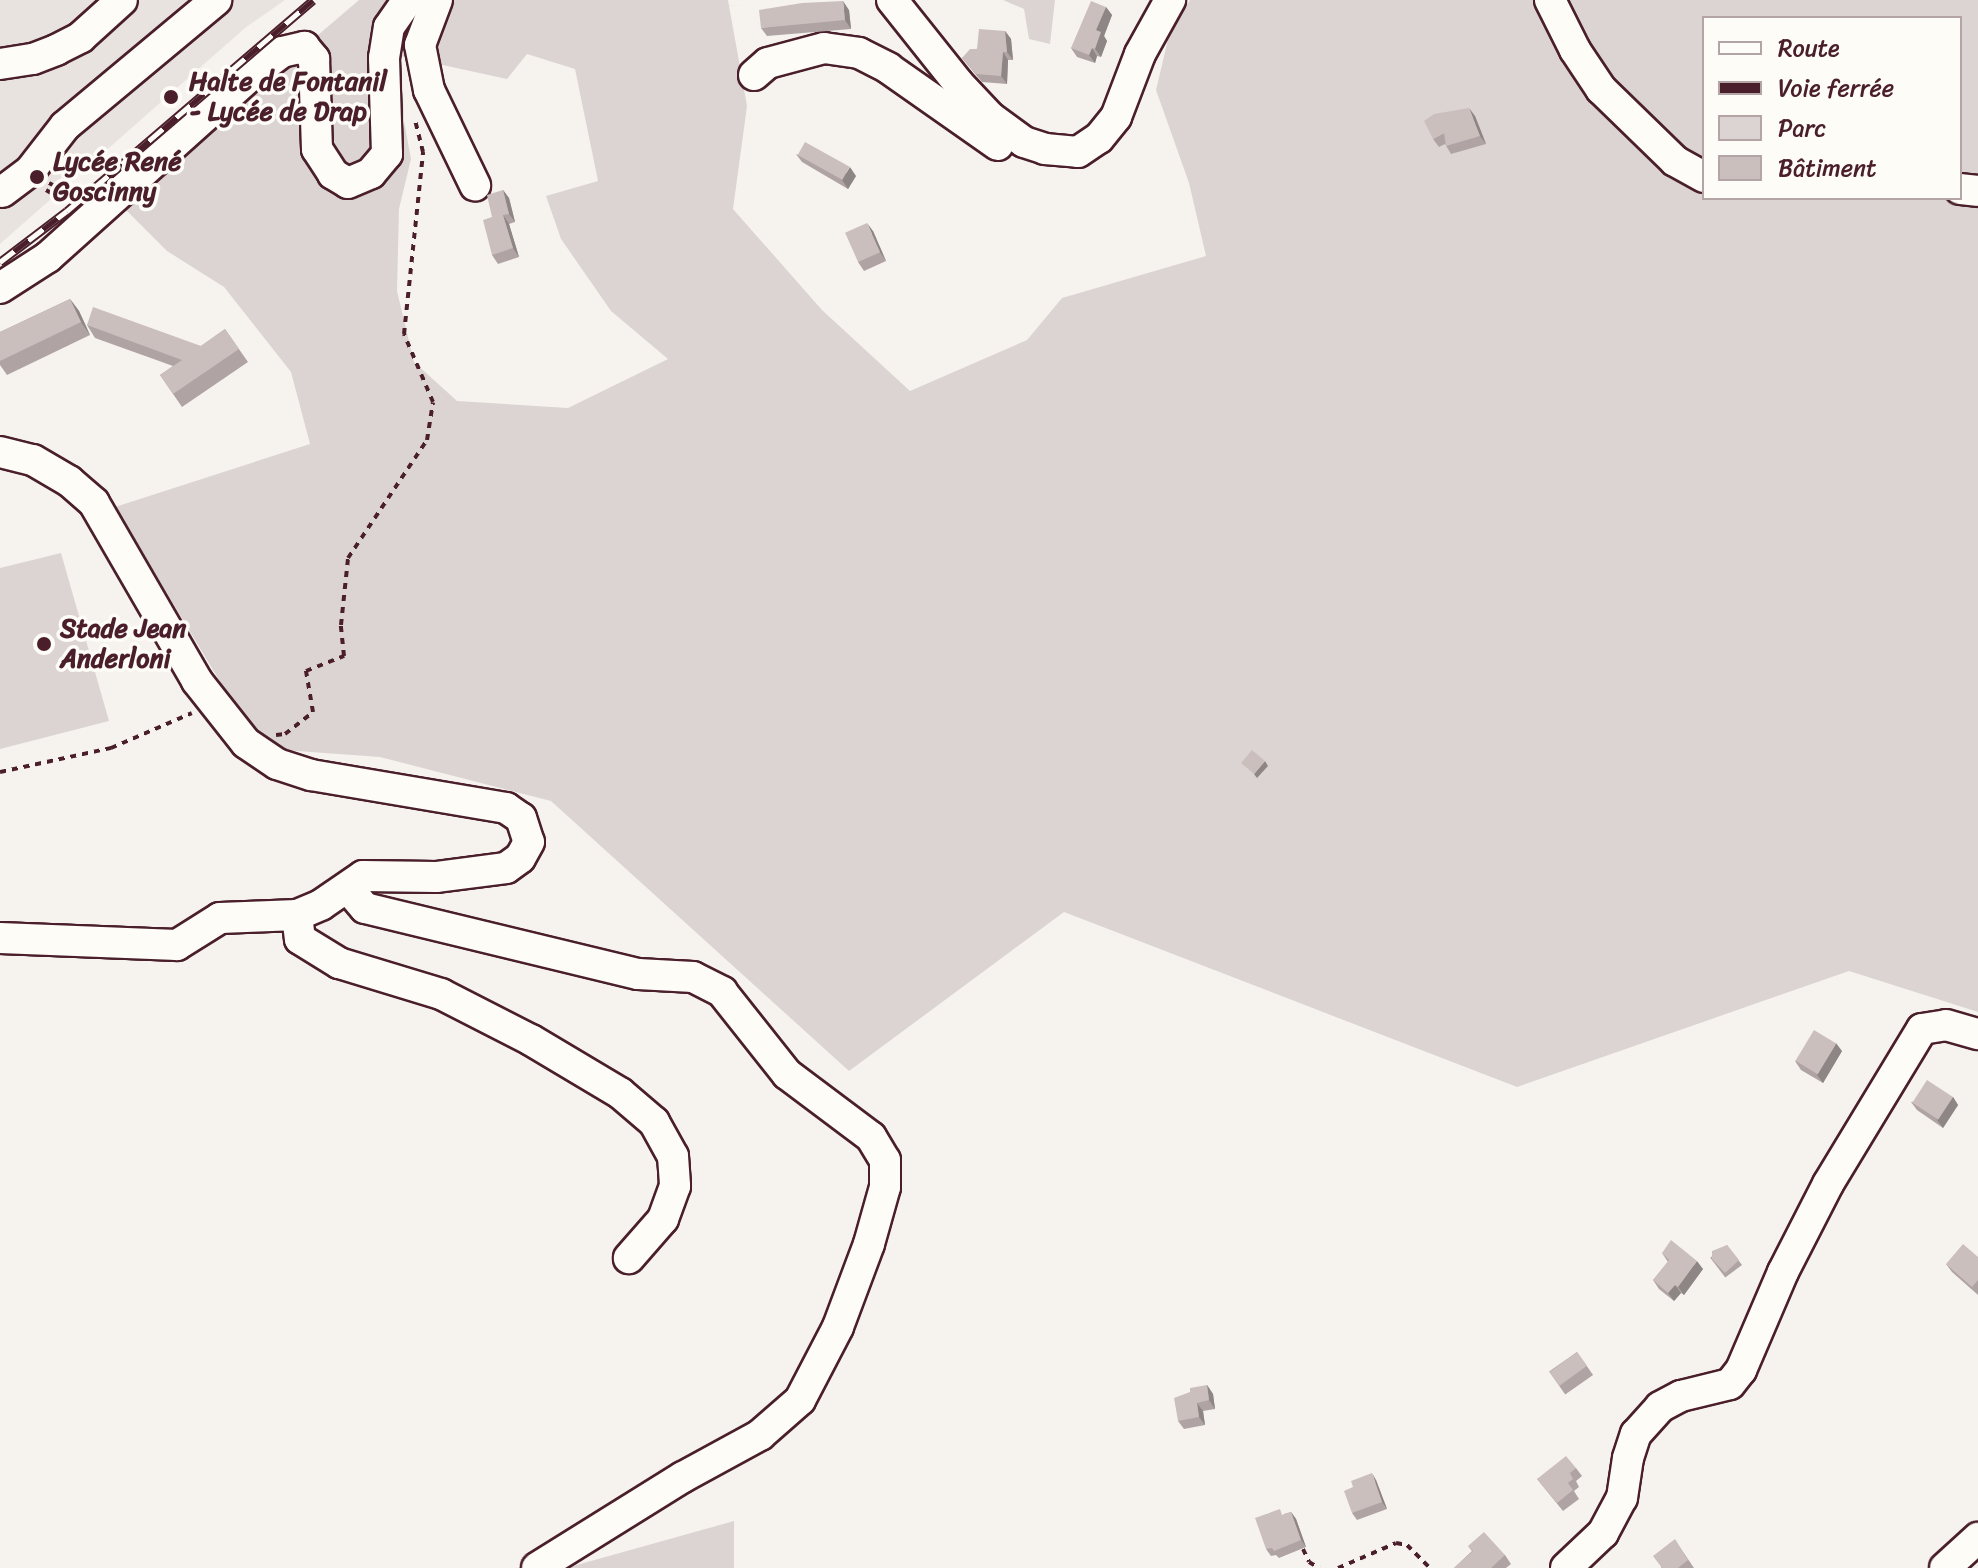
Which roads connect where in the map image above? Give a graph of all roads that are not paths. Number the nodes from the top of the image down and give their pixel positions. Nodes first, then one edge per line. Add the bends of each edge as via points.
1 (122, 0) edge
2 (216, 0) edge
3 (408, 0) edge
4 (437, 0) edge
5 (892, 0) edge
6 (1170, 0) edge
7 (1550, 0) edge
8 (0, 64) edge
9 (754, 75) dead end
10 (1024, 142) junction
11 (1702, 176) edge
12 (475, 185) dead end
13 (1, 196) edge
14 (0, 288) edge
15 (0, 452) edge
16 (348, 888) junction
17 (297, 915) junction
18 (0, 938) edge
19 (1978, 1034) edge
20 (629, 1258) dead end
21 (1978, 1538) edge
22 (1978, 1556) edge
23 (1947, 1566) edge
24 (537, 1568) edge
25 (1566, 1568) edge

1 - 8 street via 81,37 33,59
2 - 13 street via 65,126 30,171
3 - 14 street via 389,27 384,58 387,154 371,173 348,183 333,174 317,149 314,59 304,47 282,52 48,257
4 - 12 street via 420,45 429,90
5 - 10 street via 958,83 990,117
6 - 10 street via 1140,54 1116,117 1099,138 1078,152
7 - 11 street via 1601,89 1675,161
9 - 10 street via 768,63 824,48 859,53 1006,150
15 - 16 street via 33,460 94,503 214,704 242,738 277,764 311,775 506,808 521,818 526,830 529,842 506,868 436,877 363,876
16 - 17 street
16 - 24 street via 365,908 638,974 693,977 722,992 787,1074 871,1137 885,1160 885,1187 869,1244 838,1327 800,1400 760,1435
17 - 18 street via 220,918 177,945
17 - 20 street via 300,939 339,963 441,994 620,1093 654,1122 673,1156 675,1186 663,1219
19 - 25 street via 1946,1025 1922,1029 1828,1184 1741,1370 1730,1384 1660,1407 1636,1434 1622,1498 1603,1533
21 - 23 street
22 - 23 street

